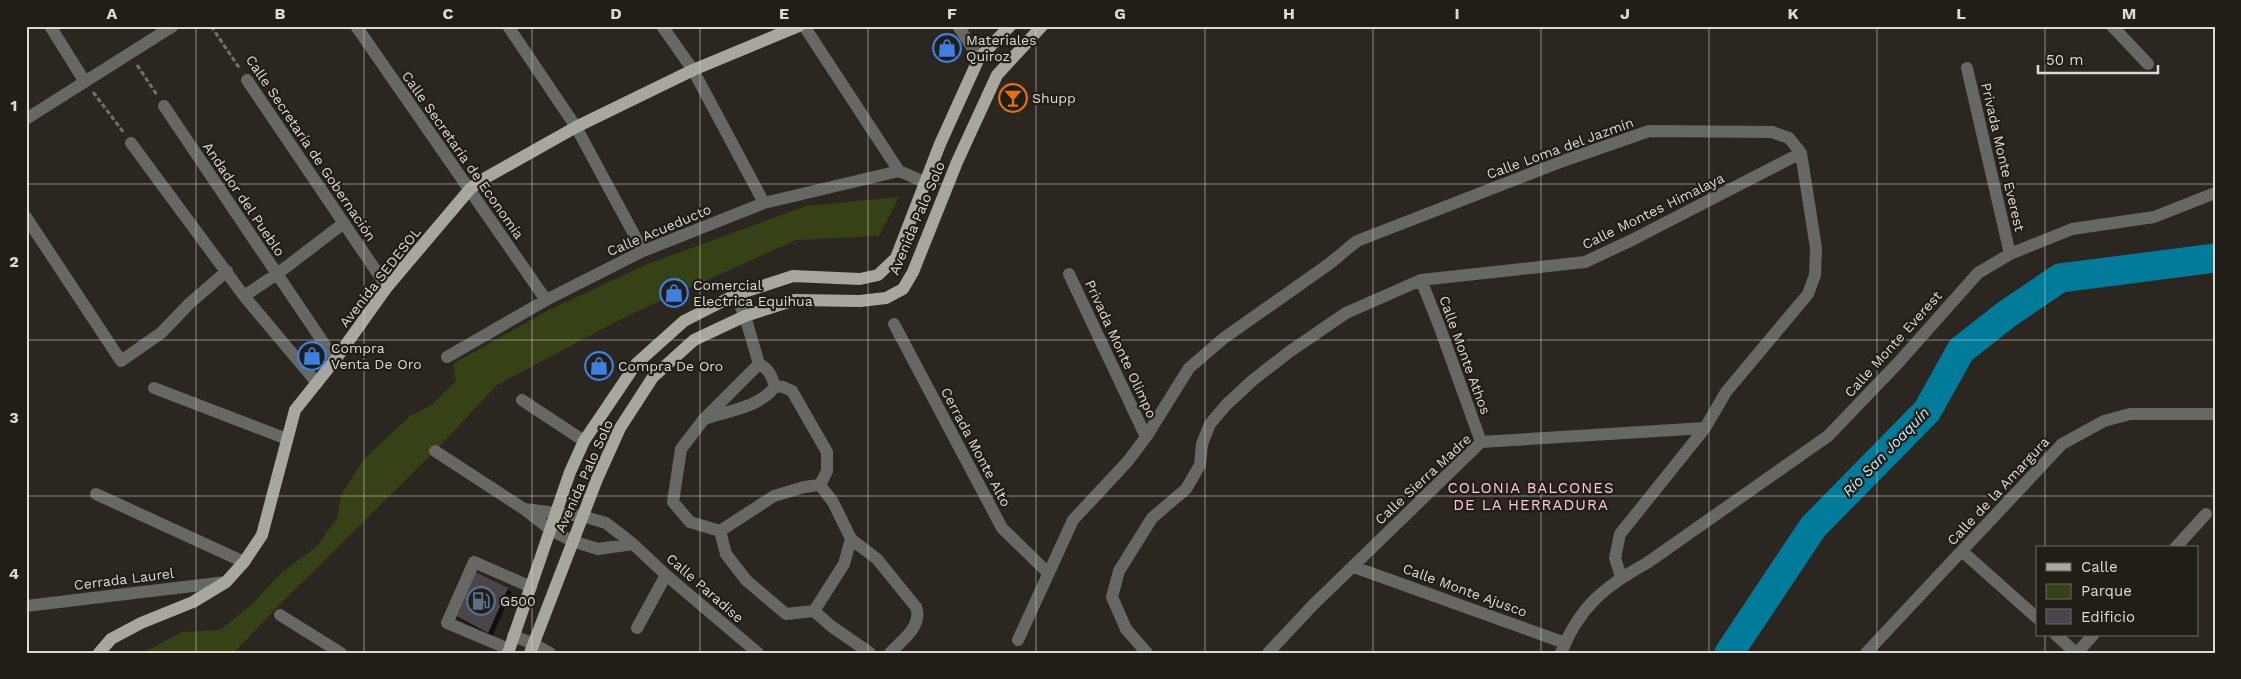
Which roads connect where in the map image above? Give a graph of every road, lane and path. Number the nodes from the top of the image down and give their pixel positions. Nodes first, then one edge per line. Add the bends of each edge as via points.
1 (50, 26) edge
2 (173, 26) edge
3 (211, 26) edge
4 (356, 26) edge
5 (508, 26) edge
6 (662, 26) edge
7 (799, 26) edge
8 (804, 26) edge
9 (958, 26) edge
10 (1010, 26) edge
11 (1042, 26) edge
12 (2112, 26) edge
13 (129, 54) junction
14 (979, 58) junction
15 (2148, 64) dead end
16 (1967, 68) dead end
17 (693, 70) junction
18 (247, 80) joint
19 (85, 82) junction
20 (164, 106) joint
21 (26, 119) edge
22 (576, 127) junction
23 (131, 143) joint
24 (1801, 153) junction
25 (899, 171) junction
26 (926, 183) junction
27 (470, 190) junction
28 (2215, 193) edge
29 (764, 203) junction
30 (26, 217) edge
31 (344, 223) junction
32 (643, 251) junction
33 (2010, 254) junction
34 (226, 271) junction
35 (277, 274) junction
36 (1069, 274) dead end
37 (1420, 280) junction
38 (387, 287) junction
39 (735, 295) junction
40 (244, 296) junction
41 (546, 300) junction
42 (745, 316) junction
43 (894, 324) dead end
44 (447, 357) dead end
45 (336, 360) junction
46 (759, 364) junction
47 (317, 383) junction
48 (775, 386) junction
49 (154, 388) dead end
50 (522, 400) dead end
51 (2215, 414) edge
52 (704, 419) junction
53 (1706, 428) junction
54 (1146, 437) junction
55 (287, 439) junction
56 (584, 441) junction
57 (1481, 442) junction
58 (435, 451) dead end
59 (820, 485) junction
60 (96, 494) dead end
61 (524, 509) junction
62 (556, 512) junction
63 (2206, 514) dead end
64 (582, 516) junction
65 (551, 530) junction
66 (720, 531) junction
67 (851, 539) junction
68 (572, 541) junction
69 (633, 544) junction
70 (2177, 546) edge
71 (1962, 552) junction
72 (244, 562) junction
73 (1354, 567) junction
74 (1048, 573) junction
75 (666, 575) junction
76 (1621, 577) junction
77 (226, 582) junction
78 (531, 587) junction
79 (26, 606) edge
80 (814, 611) junction
81 (280, 615) dead end
82 (2036, 617) edge
83 (636, 628) dead end
84 (2057, 636) edge
85 (2092, 636) edge
86 (1018, 640) dead end
87 (510, 646) edge
88 (531, 648) edge
89 (1563, 648) edge
90 (99, 653) edge
91 (340, 653) edge
92 (550, 653) edge
93 (758, 653) edge
94 (870, 653) edge
95 (890, 653) edge
96 (1147, 653) edge
97 (1268, 653) edge
98 (1866, 653) edge
99 (2076, 653) edge

1 - 19 street
2 - 13 street
3 - 18 path, Calle Secretaría de Gobernación
4 - 27 street, Calle Secretaría de Economía
5 - 22 street
6 - 17 street
7 - 17 main road, Avenida SEDESOL
8 - 25 street
9 - 14 street
10 - 14 main road, Avenida Palo Solo
11 - 42 main road, Avenida Palo Solo via 997,75 957,162 914,272 903,289 886,298 860,301 795,300
12 - 15 street
13 - 19 street
13 - 20 path
14 - 26 main road, Avenida Palo Solo
16 - 33 street, Privada Monte Everest
17 - 22 main road, Avenida SEDESOL
17 - 29 street
18 - 31 street, Calle Secretaría de Gobernación
19 - 21 street
19 - 23 path
20 - 35 street, Andador del Pueblo
22 - 27 main road, Avenida SEDESOL via 480,181
22 - 32 street
23 - 34 street
24 - 37 street, Calle Montes Himalaya via 1585,262
24 - 53 street via 1816,248 1815,275 1808,294 1726,392
24 - 54 street, Calle Loma del Jazmín via 1790,138 1772,132 1649,131 1357,241 1224,338 1189,368
25 - 26 street
25 - 29 street, Calle Acueducto
26 - 39 main road, Avenida Palo Solo via 896,258 878,275 860,279 793,276
27 - 38 main road, Avenida SEDESOL
27 - 41 street, Calle Secretaría de Economía
28 - 33 street, Calle Monte Everest via 2154,217 2072,229
29 - 32 street, Calle Acueducto
30 - 34 street via 121,361 161,333
31 - 35 street
31 - 38 street, Calle Secretaría de Gobernación
32 - 41 street, Calle Acueducto
33 - 76 street, Calle Monte Everest via 1978,273 1828,436 1647,563
34 - 40 street
35 - 40 street
35 - 45 street, Andador del Pueblo
36 - 54 street, Privada Monte Olimpo
37 - 57 street, Calle Monte Athos
37 - 96 street, Calle Montes Himalaya via 1346,313 1289,352 1253,380 1210,424 1202,444 1200,465 1186,489 1152,518 1135,542 1116,580 1112,597 1126,629
38 - 45 main road, Avenida SEDESOL
39 - 42 street
39 - 56 main road, Avenida Palo Solo via 684,321 636,364
40 - 47 street
41 - 44 street, Calle Acueducto
42 - 46 street
42 - 64 main road, Avenida Palo Solo via 694,340 653,377 620,428
43 - 74 street, Cerrada Monte Alto via 1002,528
45 - 47 main road, Avenida SEDESOL
46 - 48 street via 767,368
46 - 52 street
47 - 55 main road, Avenida SEDESOL via 296,410
48 - 52 street via 769,395 752,403
48 - 59 street via 792,392 827,452 827,471
49 - 55 street
50 - 56 street
51 - 71 street, Calle de la Amargura via 2130,414 2104,421 2082,432 2062,444
52 - 66 street via 681,449 673,502 690,522
53 - 57 street, Calle Sierra Madre
53 - 76 street via 1620,534 1615,558
54 - 74 street, Calle Loma del Jazmín via 1073,520
55 - 72 main road, Avenida SEDESOL via 262,535
56 - 62 main road, Avenida Palo Solo
57 - 73 street, Calle Sierra Madre
58 - 61 street
59 - 66 street via 774,496
59 - 67 street via 833,502
60 - 72 street
61 - 62 street, Calle Paradise
61 - 65 street
62 - 64 street, Calle Paradise
62 - 65 main road, Avenida Palo Solo
63 - 70 street
64 - 68 main road, Avenida Palo Solo
64 - 69 street, Calle Paradise via 606,523
65 - 68 street
65 - 78 main road, Avenida Palo Solo
66 - 80 street via 726,554 746,580 786,614
67 - 80 street via 844,564
67 - 95 street via 877,559 920,616 916,625
68 - 69 street via 598,549
68 - 88 main road, Avenida Palo Solo
69 - 75 street, Calle Paradise
71 - 82 street
71 - 98 street, Calle de la Amargura
72 - 77 main road, Avenida SEDESOL
73 - 89 street, Calle Monte Ajusco
73 - 97 street, Calle Sierra Madre
74 - 86 street, Calle Loma del Jazmín
75 - 83 street
75 - 93 street, Calle Paradise
76 - 89 street via 1591,601
77 - 79 street, Cerrada Laurel
77 - 90 main road, Avenida SEDESOL via 193,602 111,638
78 - 87 main road, Avenida Palo Solo
78 - 87 street via 474,562 447,623
80 - 94 street
81 - 91 street
84 - 99 street
85 - 99 street
87 - 88 street
88 - 92 street

